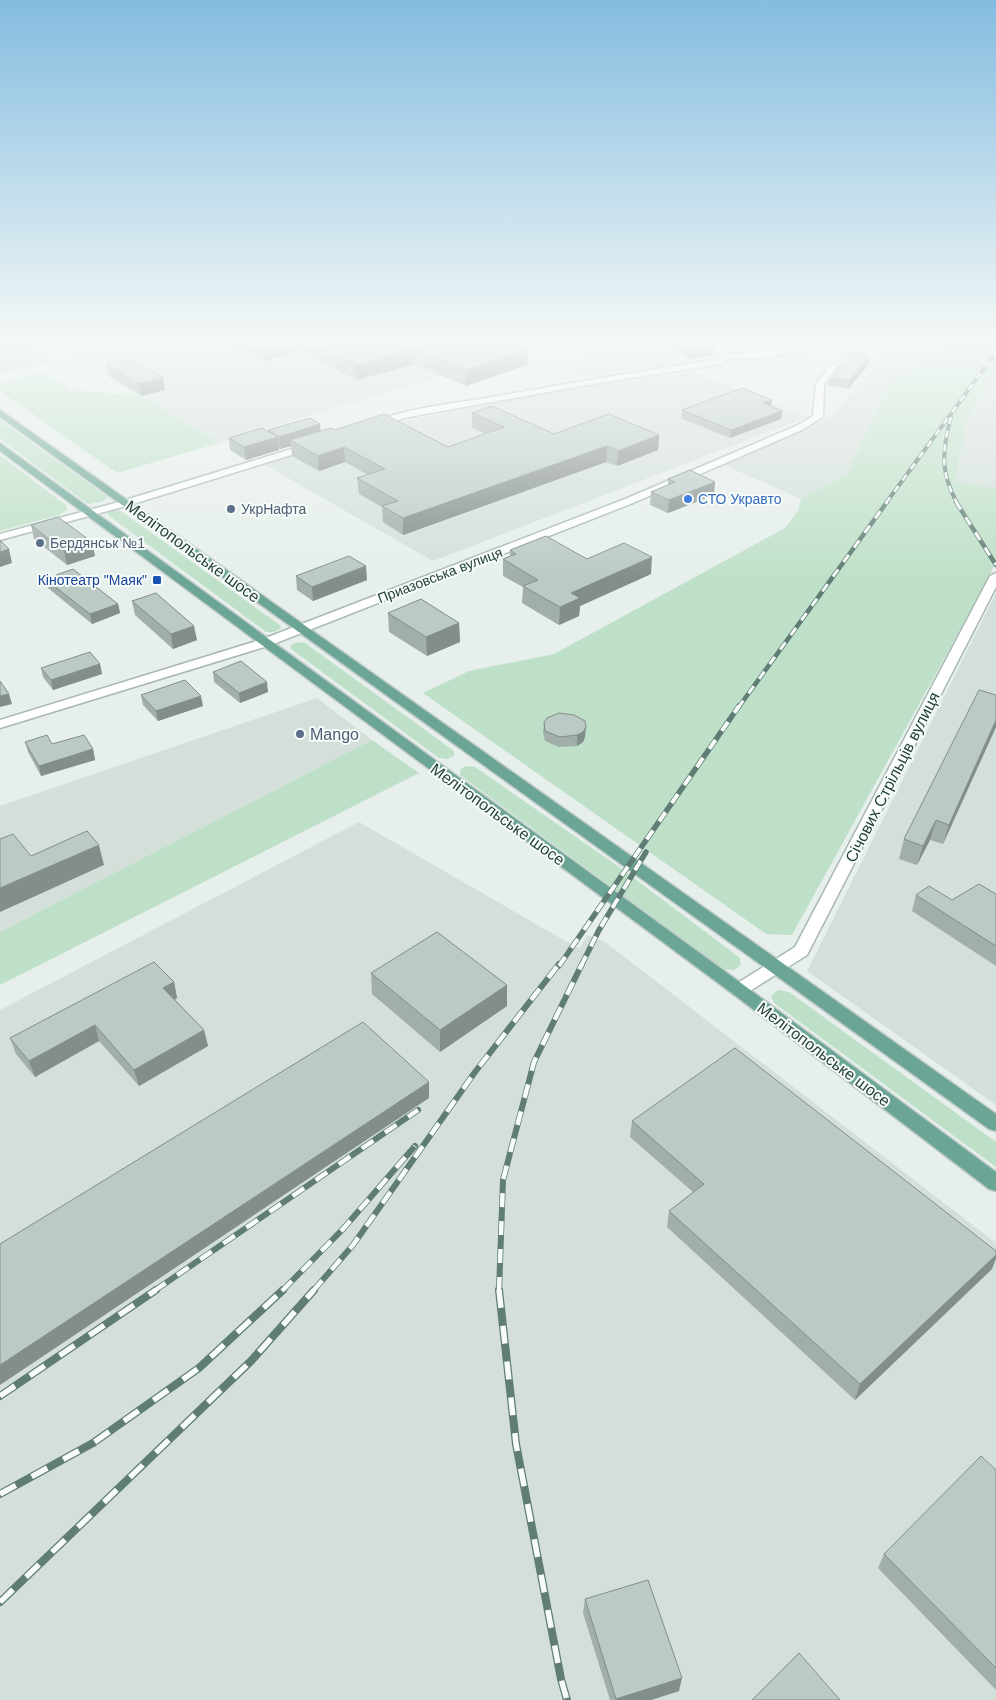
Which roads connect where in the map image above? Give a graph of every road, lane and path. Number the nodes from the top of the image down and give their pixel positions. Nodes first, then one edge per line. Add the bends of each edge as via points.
1 (9, 419) edge
2 (394, 419) edge
3 (814, 419) edge
4 (368, 427) edge
5 (321, 442) edge
6 (0, 446) edge
7 (126, 503) junction
8 (90, 513) junction
9 (0, 537) edge
10 (996, 576) edge
11 (302, 628) junction
12 (267, 642) junction
13 (0, 724) edge
14 (776, 967) junction
15 (739, 990) junction
16 (996, 1124) edge
17 (996, 1183) edge

1 - 7 main road, Мелітопольське шосе
2 - 4 street
3 - 11 street, Приазовська вулиця via 629,501
5 - 7 street
6 - 8 main road, Мелітопольське шосе
7 - 8 street
7 - 11 main road, Мелітопольське шосе
8 - 9 street
8 - 12 main road, Мелітопольське шосе
10 - 14 street, Січових Стрільців вулиця via 801,951
11 - 12 street, Приазовська вулиця
11 - 14 main road, Мелітопольське шосе
12 - 13 street, Приазовська вулиця
12 - 15 main road, Мелітопольське шосе
14 - 15 street, Січових Стрільців вулиця
14 - 16 main road, Мелітопольське шосе
15 - 17 main road, Мелітопольське шосе

